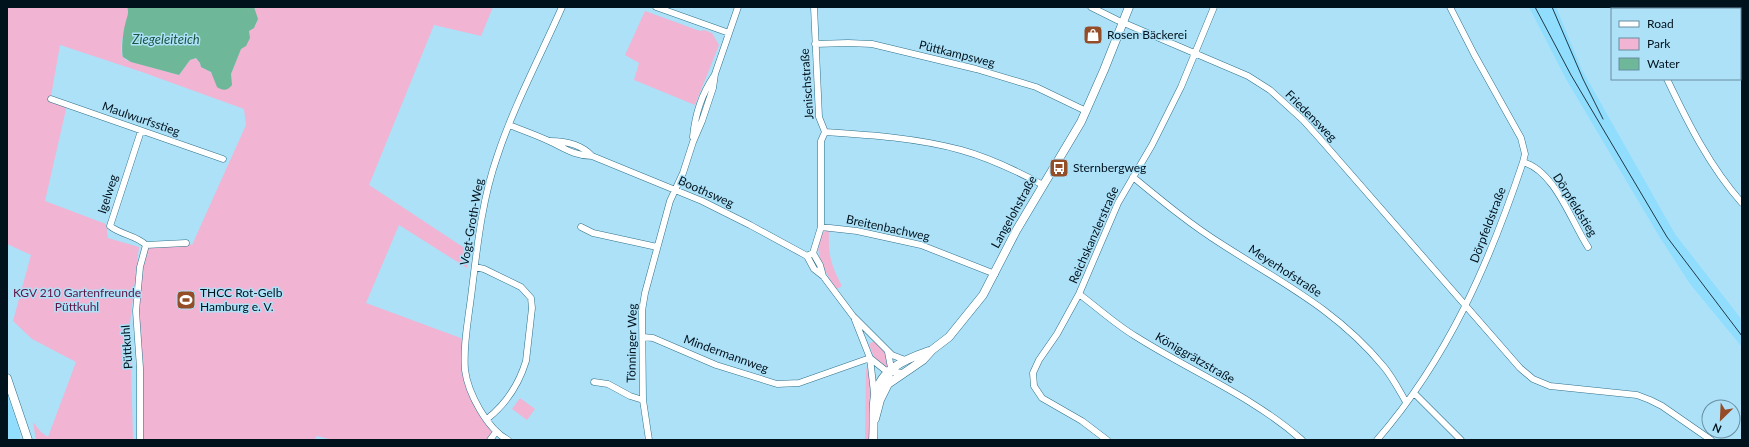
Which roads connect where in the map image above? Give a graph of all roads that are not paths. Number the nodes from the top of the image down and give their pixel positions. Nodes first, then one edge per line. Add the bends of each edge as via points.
1 (562, 7) edge
2 (656, 7) edge
3 (738, 7) edge
4 (814, 7) edge
5 (1091, 7) edge
6 (1129, 7) edge
7 (1214, 7) edge
8 (1450, 7) edge
9 (1123, 22) junction
10 (729, 33) junction
11 (815, 44) junction
12 (1196, 52) junction
13 (1668, 80) edge
14 (51, 99) dead end
15 (1086, 111) junction
16 (509, 125) junction
17 (141, 131) junction
18 (825, 132) junction
19 (223, 159) dead end
20 (1523, 162) junction
21 (1133, 177) junction
22 (1043, 185) junction
23 (675, 190) junction
24 (1742, 203) edge
25 (582, 227) dead end
26 (821, 227) junction
27 (186, 243) dead end
28 (146, 245) junction
29 (1588, 246) dead end
30 (657, 247) junction
31 (810, 254) junction
32 (475, 268) junction
33 (995, 274) junction
34 (1079, 294) junction
35 (1467, 306) junction
36 (854, 316) junction
37 (643, 337) junction
38 (932, 350) junction
39 (888, 352) junction
40 (870, 358) junction
41 (905, 360) junction
42 (890, 370) junction
43 (902, 373) junction
44 (7, 378) edge
45 (594, 382) dead end
46 (888, 384) junction
47 (1414, 393) junction
48 (874, 398) junction
49 (642, 400) junction
50 (1406, 402) junction
51 (487, 419) junction
52 (875, 419) junction
53 (496, 432) junction
54 (28, 440) edge
55 (140, 440) edge
56 (490, 440) edge
57 (508, 440) edge
58 (649, 440) edge
59 (874, 440) edge
60 (1107, 440) edge
61 (1302, 440) edge
62 (1377, 440) edge
63 (1461, 440) edge
64 (1711, 440) edge

1 - 16 street, Vogt-Groth-Weg
2 - 10 street
3 - 10 street, Tönninger Weg
4 - 11 street, Jenischstraße
5 - 9 street, Friedensweg
6 - 9 street, Langelohstraße
7 - 12 street, Reichskanzlerstraße
8 - 20 street, Dörpfeldstraße via 1521,138
9 - 12 street, Friedensweg
9 - 15 street, Langelohstraße
10 - 23 street, Tönninger Weg via 702,121
11 - 15 street, Püttkampsweg via 872,44 976,69 1036,87
11 - 18 street, Jenischstraße via 819,117
12 - 21 street, Reichskanzlerstraße via 1164,122
12 - 35 street, Friedensweg via 1248,76 1270,90 1292,110
13 - 24 street via 1709,159
14 - 17 street, Maulwurfsstieg
15 - 22 street, Langelohstraße
16 - 23 street, Boothsweg via 549,141 572,144 592,156
16 - 32 street, Vogt-Groth-Weg via 487,189
17 - 19 street, Maulwurfsstieg
17 - 28 street, Igelweg via 110,226 140,239
18 - 22 street via 897,138 962,150 992,160
18 - 26 street, Jenischstraße via 821,141
20 - 29 street, Dörpfeldstieg via 1536,168 1546,177
20 - 35 street, Dörpfeldstraße via 1488,259
21 - 34 street, Reichskanzlerstraße via 1114,213
21 - 50 street, Meyerhofstraße via 1182,217 1289,284 1326,311 1380,362
22 - 33 street, Langelohstraße
23 - 30 street, Tönninger Weg
23 - 31 street, Boothsweg
25 - 30 street via 593,233
26 - 31 street, Jenischstraße
26 - 33 street, Breitenbachweg via 857,231 933,248
27 - 28 street
28 - 55 street, Püttkuhl via 140,268 136,316 140,368
30 - 37 street, Tönninger Weg via 643,302
31 - 36 street via 814,269 823,276
32 - 51 street, Vogt-Groth-Weg via 465,369 474,399
32 - 51 street via 484,269 521,287 532,303 524,368 504,404
33 - 38 street, Langelohstraße via 963,322
34 - 60 street, Reichskanzlerstraße via 1039,360 1033,379 1042,398 1082,421
34 - 61 street, Königgrätzstraße via 1136,337 1264,410
35 - 47 street, Dörpfeldstraße
35 - 64 street, Friedensweg via 1520,368 1538,382 1557,387 1644,397 1657,402
36 - 39 street
36 - 40 street
37 - 40 street, Mindermannweg via 653,338 716,365 777,384 799,383
37 - 49 street, Tönninger Weg
38 - 41 street, Langelohstraße
38 - 43 street, Langelohstraße via 923,360
39 - 41 street via 896,358
39 - 42 street
40 - 42 street via 879,367
40 - 48 street
41 - 42 street, Langelohstraße
42 - 43 street
42 - 46 street
42 - 48 street, Langelohstraße via 879,384
43 - 46 street, Langelohstraße
44 - 54 street
45 - 49 street via 608,384
46 - 52 street, Langelohstraße
47 - 50 street, Dörpfeldstraße
47 - 63 street
48 - 52 street, Langelohstraße
49 - 58 street, Tönninger Weg
50 - 62 street, Dörpfeldstraße
51 - 53 street, Vogt-Groth-Weg
52 - 59 street, Langelohstraße
53 - 56 street
53 - 57 street, Vogt-Groth-Weg

